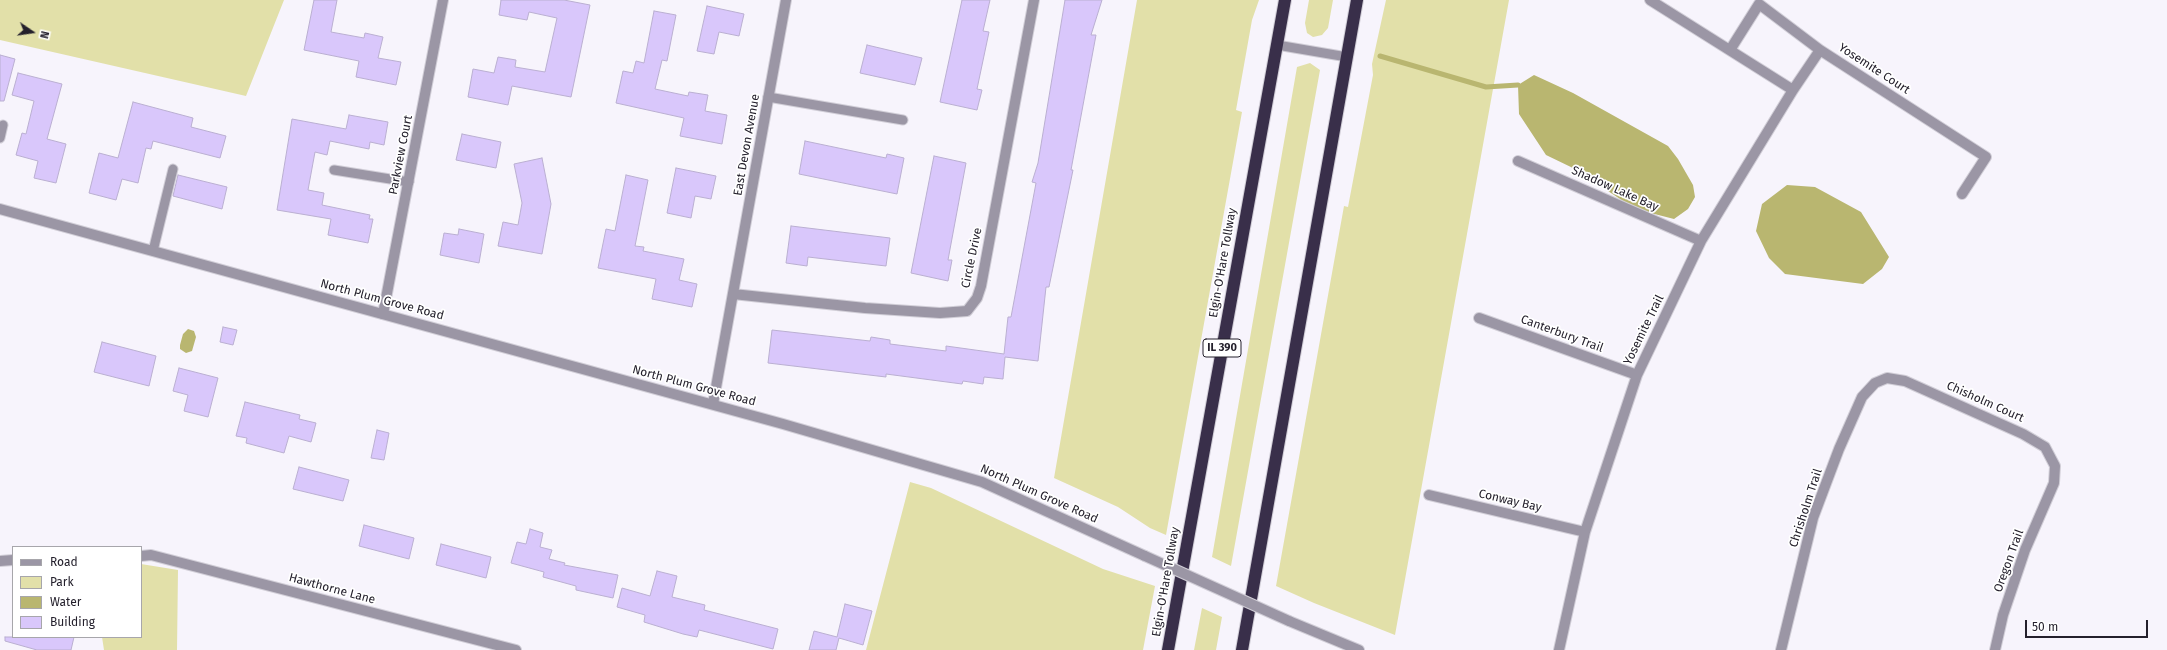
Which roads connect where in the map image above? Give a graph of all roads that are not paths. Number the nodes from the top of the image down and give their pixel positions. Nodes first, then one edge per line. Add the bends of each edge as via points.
1 (443, 0) edge
2 (786, 0) edge
3 (1034, 0) edge
4 (1285, 0) edge
5 (1357, 0) edge
6 (1650, 0) edge
7 (1277, 45) junction
8 (1730, 50) junction
9 (1820, 50) junction
10 (1347, 57) junction
11 (1793, 90) junction
12 (768, 97) junction
13 (903, 120) dead end
14 (3, 125) dead end
15 (0, 138) edge
16 (1518, 161) dead end
17 (173, 169) dead end
18 (334, 170) dead end
19 (408, 182) junction
20 (1962, 194) dead end
21 (0, 209) edge
22 (1701, 241) junction
23 (153, 251) junction
24 (733, 294) junction
25 (383, 314) junction
26 (1479, 318) dead end
27 (1636, 376) junction
28 (1875, 383) joint
29 (713, 404) junction
30 (2054, 483) joint
31 (1429, 495) dead end
32 (1585, 532) junction
33 (142, 556) edge
34 (0, 560) edge
35 (12, 560) edge
36 (516, 650) edge
37 (1168, 650) edge
38 (1242, 650) edge
39 (1360, 650) edge
40 (1559, 650) edge
41 (1781, 650) edge
42 (1995, 650) edge

1 - 19 street, Parkview Court
2 - 12 street, East Devon Avenue
3 - 24 street, Circle Drive via 981,286 977,298 967,311 940,313 865,308
4 - 7 highway, Elgin-O'Hare Tollway / IL 390
5 - 10 highway
6 - 8 street
7 - 10 lane
7 - 37 highway, Elgin-O'Hare Tollway / IL 390
8 - 9 street, Yosemite Court via 1759,4
8 - 11 street
9 - 11 street, Yosemite Trail
9 - 20 street, Yosemite Court via 1986,157
10 - 38 highway
11 - 22 street, Yosemite Trail
12 - 13 lane
12 - 24 street, East Devon Avenue
14 - 15 lane
16 - 22 street, Shadow Lake Bay
17 - 23 lane
18 - 19 lane
19 - 25 street, Parkview Court
21 - 23 street, North Plum Grove Road
22 - 27 street, Yosemite Trail
23 - 25 street, North Plum Grove Road
24 - 29 street, East Devon Avenue
25 - 29 street, North Plum Grove Road
26 - 27 street, Canterbury Trail
27 - 32 street, Yosemite Trail
28 - 30 street, Chisholm Court via 1887,378 1905,381 2023,434 2045,447 2055,466
28 - 41 street, Chrisholm Trail via 1862,397 1813,518
29 - 39 street, North Plum Grove Road, bridge via 982,482 1289,621
30 - 42 street, Oregon Trail via 2025,550
31 - 32 street, Conway Bay
32 - 40 street, Yosemite Trail
33 - 36 street, Hawthorne Lane via 151,555
34 - 35 street

